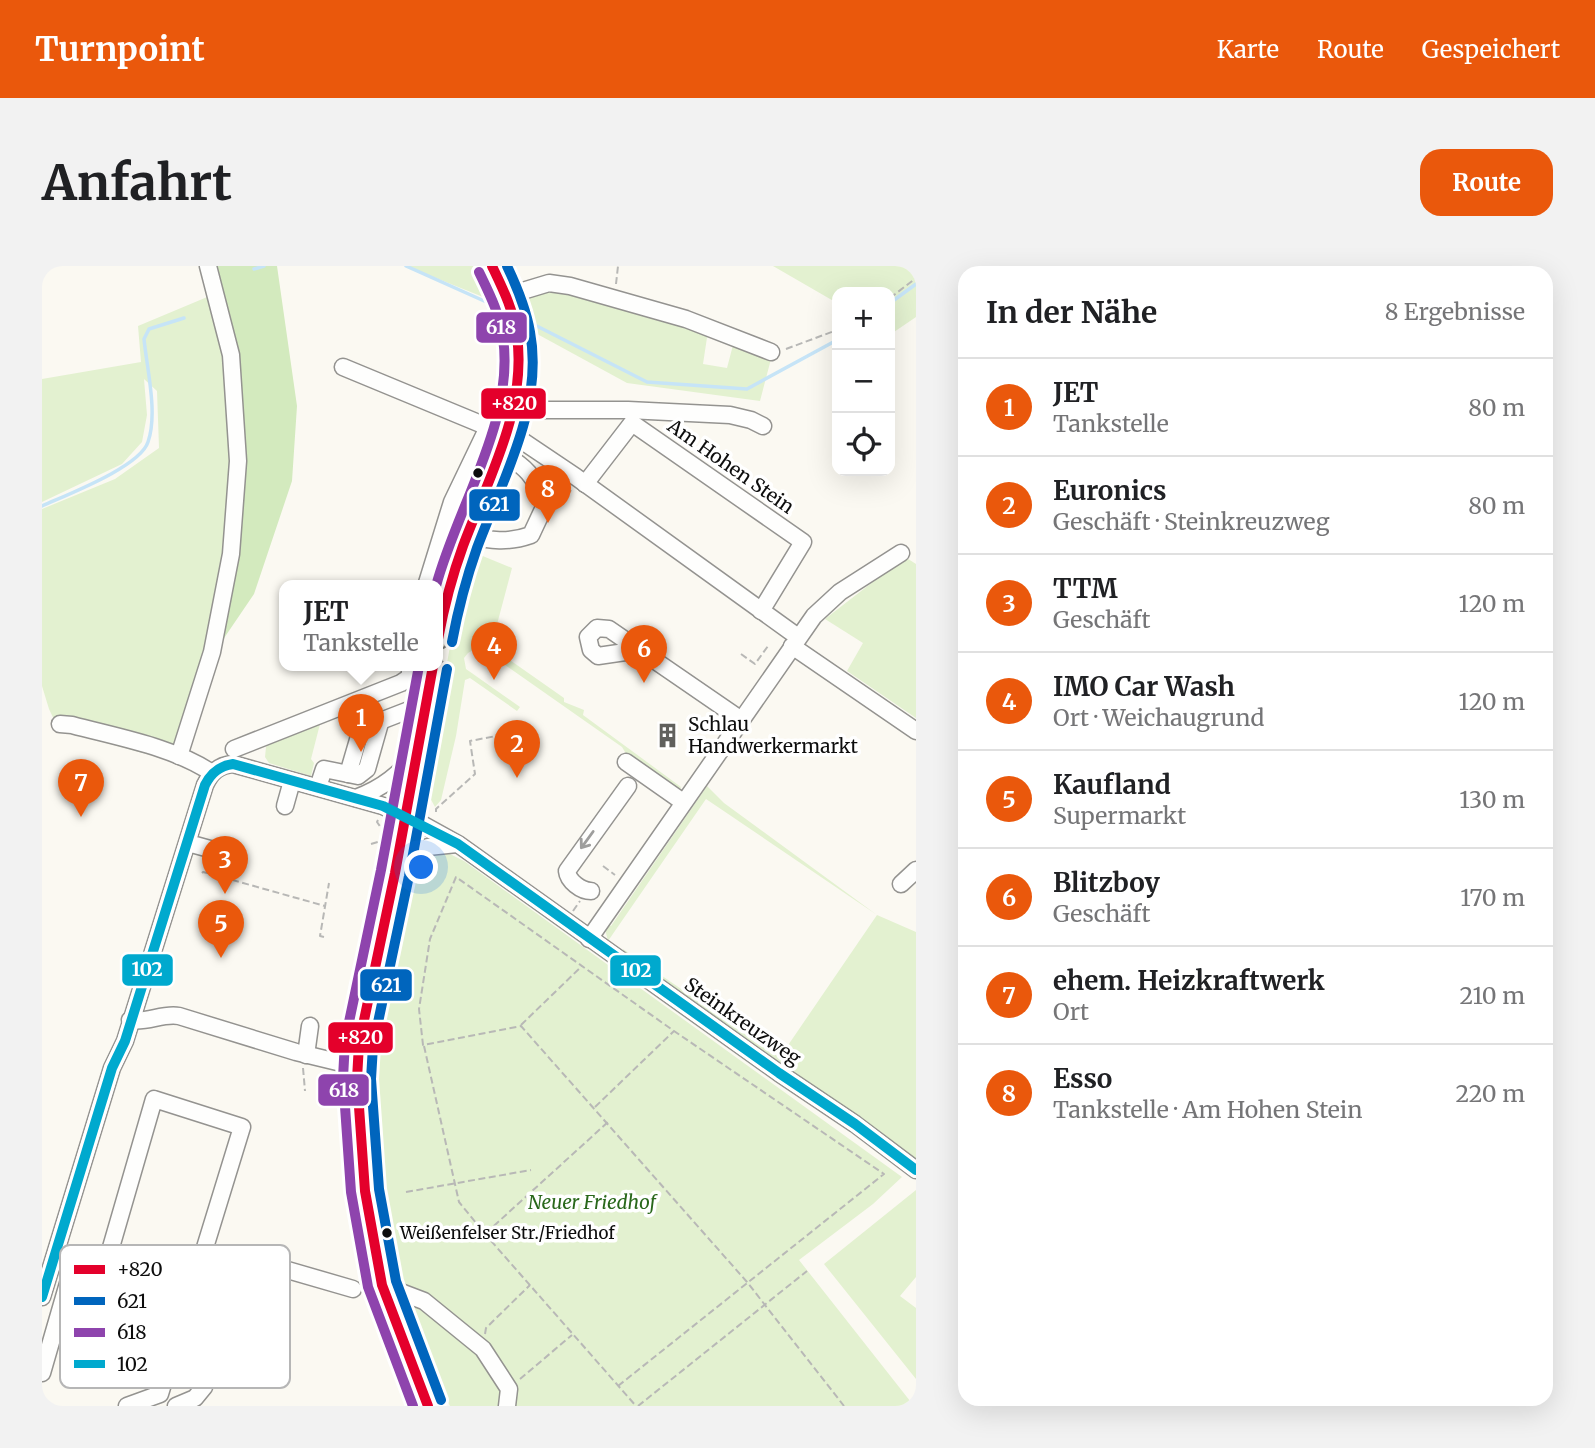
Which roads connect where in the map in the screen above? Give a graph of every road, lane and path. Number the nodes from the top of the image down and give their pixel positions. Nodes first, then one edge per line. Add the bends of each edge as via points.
1 (492, 266) edge
2 (618, 266) edge
3 (211, 277) edge
4 (916, 278) edge
5 (895, 294) edge
6 (506, 296) junction
7 (613, 299) junction
8 (832, 332) edge
9 (771, 352) joint
10 (343, 367) dead end
11 (516, 403) junction
12 (763, 426) dead end
13 (498, 438) junction
14 (585, 484) junction
15 (467, 535) junction
16 (901, 553) dead end
17 (428, 580) edge
18 (761, 611) junction
19 (443, 619) edge
20 (795, 642) junction
21 (768, 646) dead end
22 (639, 650) dead end
23 (741, 654) dead end
24 (410, 671) edge
25 (432, 671) edge
26 (427, 703) junction
27 (740, 719) junction
28 (60, 724) dead end
29 (522, 730) dead end
30 (916, 731) edge
31 (267, 737) junction
32 (234, 749) dead end
33 (418, 751) junction
34 (179, 756) junction
35 (626, 762) dead end
36 (256, 770) junction
37 (212, 773) junction
38 (292, 781) junction
39 (628, 786) dead end
40 (318, 787) junction
41 (356, 798) junction
42 (683, 802) junction
43 (285, 806) dead end
44 (436, 811) dead end
45 (405, 816) junction
46 (385, 839) dead end
47 (188, 843) junction
48 (371, 844) dead end
49 (458, 844) junction
50 (217, 851) dead end
51 (603, 866) dead end
52 (916, 870) edge
53 (202, 873) dead end
54 (395, 873) junction
55 (329, 883) dead end
56 (901, 884) dead end
57 (626, 885) junction
58 (588, 891) joint
59 (325, 906) junction
60 (565, 922) junction
61 (324, 937) dead end
62 (589, 939) junction
63 (582, 966) junction
64 (130, 1020) junction
65 (310, 1026) dead end
66 (521, 1026) junction
67 (674, 1031) junction
68 (424, 1045) junction
69 (306, 1055) junction
70 (358, 1067) junction
71 (301, 1072) dead end
72 (305, 1091) dead end
73 (595, 1108) junction
74 (607, 1122) junction
75 (531, 1170) dead end
76 (916, 1170) edge
77 (455, 1183) junction
78 (406, 1192) dead end
79 (485, 1234) junction
80 (112, 1245) edge
81 (206, 1245) edge
82 (54, 1260) junction
83 (60, 1262) edge
84 (290, 1271) edge
85 (807, 1271) dead end
86 (747, 1282) junction
87 (382, 1285) junction
88 (530, 1286) junction
89 (353, 1289) dead end
90 (42, 1297) edge
91 (767, 1304) junction
92 (60, 1311) edge
93 (573, 1335) junction
94 (482, 1349) junction
95 (42, 1373) edge
96 (618, 1386) junction
97 (162, 1388) edge
98 (203, 1388) edge
99 (509, 1389) junction
100 (127, 1406) edge
101 (176, 1406) edge
102 (428, 1406) edge
103 (507, 1406) edge
104 (637, 1406) edge
105 (844, 1406) edge

1 - 6 main road
2 - 7 path
3 - 34 street via 231,355 238,461 230,554 212,652
4 - 5 path
6 - 7 street via 558,284
6 - 11 main road via 519,342
7 - 9 street via 686,318
8 - 9 path
10 - 13 street
11 - 12 street via 535,410 730,415
11 - 13 main road
13 - 14 street via 518,439
13 - 15 main road
13 - 15 street via 538,483 545,505 531,535 512,542
13 - 17 street via 452,502
14 - 18 street
14 - 18 street, Am Hohen Stein via 632,423 803,542
15 - 19 main road
16 - 20 street via 823,606
18 - 20 street
20 - 27 street
20 - 30 street
21 - 23 path via 755,664
22 - 27 street
24 - 31 street via 410,677 401,683
25 - 26 main road
26 - 33 main road
26 - 40 street via 380,723 367,769 358,776 324,769
27 - 42 street
28 - 34 street
29 - 44 path via 470,741 475,774
31 - 32 street
31 - 36 street
33 - 41 street via 383,787
33 - 45 main road
34 - 37 street
35 - 42 street
36 - 37 street, Steinkreuzweg via 233,764
36 - 38 street, Steinkreuzweg
37 - 47 street
38 - 40 street, Steinkreuzweg
38 - 43 street
39 -> 58 street via 568,867 568,878
40 - 41 street, Steinkreuzweg
41 - 45 street, Steinkreuzweg
42 - 57 street
45 - 49 street, Steinkreuzweg
45 - 54 main road
46 - 48 path
47 - 50 street
47 - 64 street
49 - 54 street via 428,847
49 - 60 street, Steinkreuzweg
51 - 57 path
52 - 56 street
53 - 59 path
54 - 70 main road
55 - 59 path
57 - 62 street
58 - 60 path
59 - 61 path via 320,936
60 - 62 street, Steinkreuzweg
62 - 76 street, Steinkreuzweg
63 - 66 path
63 - 67 path
63 - 68 path via 456,877 430,939 419,1009
64 - 69 street via 179,1016
64 - 82 street
65 - 69 street
66 - 68 path
66 - 73 path
67 - 73 path
67 - 86 path via 884,1174
68 - 77 path
69 - 70 street
70 - 87 main road via 365,1191
71 - 72 path
73 - 74 path
74 - 79 path
74 - 86 path
75 - 77 path
77 - 78 path
77 - 79 path via 459,1202
79 - 88 path
80 - 81 street via 154,1099 242,1127
82 - 83 street
82 - 90 street
84 - 89 street
85 - 91 path
86 - 91 path
86 - 96 path
87 - 94 street via 424,1301
87 - 102 main road
88 - 93 path
88 - 94 path via 486,1328
91 - 104 path
91 - 105 path
92 - 95 street
93 - 96 path
93 - 99 path
94 - 99 street
96 - 104 path
97 - 100 street via 160,1394
98 - 101 street via 195,1398
99 - 103 street

